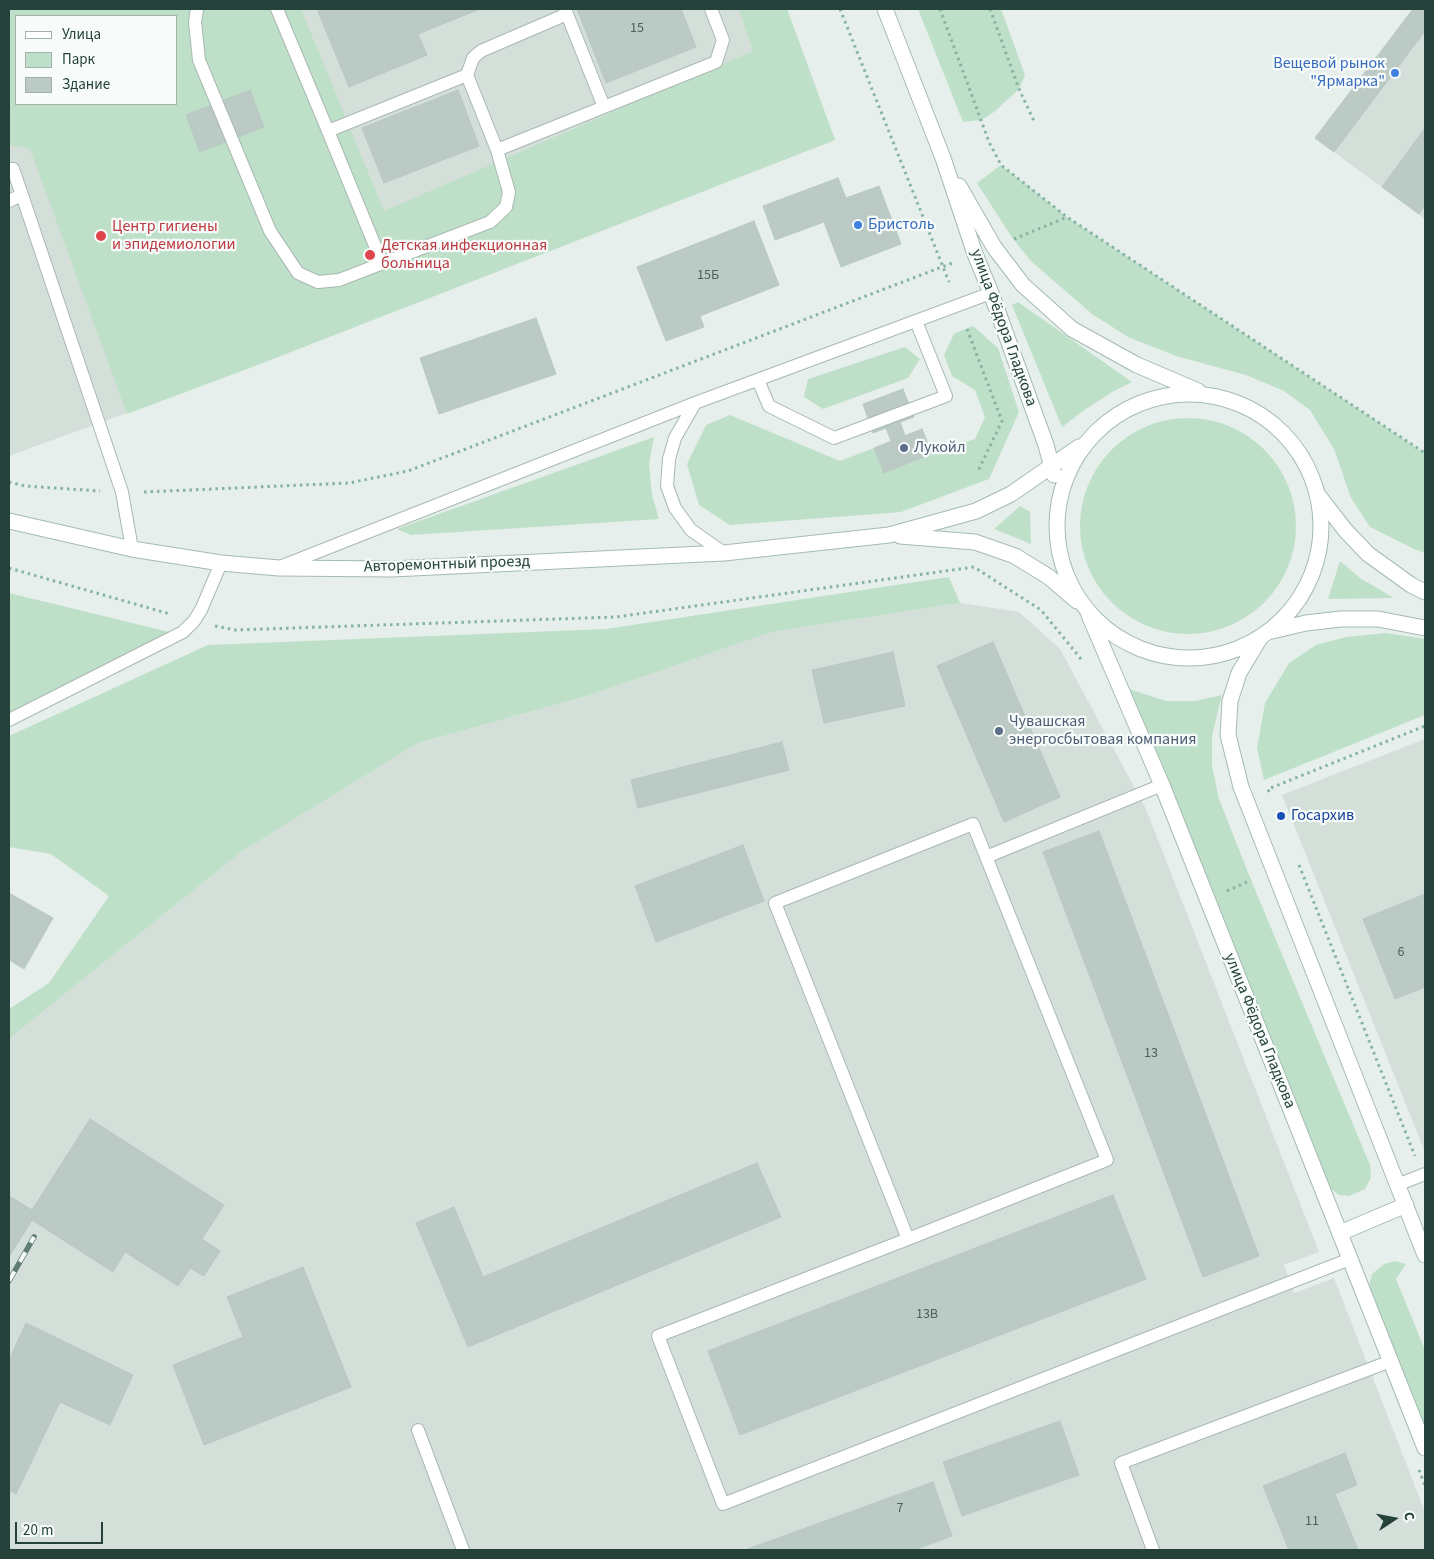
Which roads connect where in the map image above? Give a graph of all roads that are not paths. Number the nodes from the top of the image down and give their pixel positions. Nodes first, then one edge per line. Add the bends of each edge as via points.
1 (197, 9) edge
2 (277, 9) edge
3 (711, 9) edge
4 (885, 9) edge
5 (566, 12) edge
6 (467, 75) junction
7 (604, 107) junction
8 (328, 131) junction
9 (497, 150) junction
10 (943, 158) junction
11 (9, 168) edge
12 (22, 196) junction
13 (9, 201) edge
14 (382, 263) junction
15 (991, 293) junction
16 (916, 321) junction
17 (758, 380) junction
18 (1205, 394) junction
19 (695, 403) junction
20 (1079, 447) junction
21 (1052, 466) junction
22 (1317, 494) junction
23 (1061, 498) junction
24 (9, 521) edge
25 (889, 534) junction
26 (132, 549) junction
27 (724, 554) junction
28 (220, 563) junction
29 (279, 568) junction
30 (1425, 592) edge
31 (1086, 610) junction
32 (1425, 628) edge
33 (1265, 635) junction
34 (9, 720) edge
35 (1162, 785) junction
36 (986, 857) junction
37 (1424, 1175) edge
38 (1397, 1185) junction
39 (1406, 1206) junction
40 (1340, 1233) junction
41 (908, 1239) junction
42 (1425, 1255) edge
43 (1350, 1259) junction
44 (1391, 1361) junction
45 (418, 1430) dead end
46 (1425, 1448) edge
47 (462, 1550) edge
48 (1153, 1550) edge

1 - 14 lane via 195,22 199,60 270,231 298,273 318,282 339,280
2 - 8 lane
3 - 7 lane via 723,40 716,62
4 - 10 main road, улица Фёдора Гладкова
5 - 6 lane via 481,51 473,58
5 - 7 lane
6 - 8 lane
6 - 9 lane
7 - 9 lane
8 - 14 lane
9 - 14 lane via 509,192 506,207 490,222
10 - 15 main road, улица Фёдора Гладкова
10 - 18 main road, улица Фёдора Гладкова via 994,246 1023,285 1037,298 1072,329 1137,365
11 - 12 lane via 13,169
12 - 13 lane
12 - 26 lane via 122,492
15 - 16 lane
15 - 21 main road, улица Фёдора Гладкова
16 - 17 lane
16 - 17 lane via 946,396 844,435 834,438 769,406
17 - 19 lane
18 - 20 main road via 1148,399 1120,412 1096,429
18 - 22 main road via 1232,399 1274,424 1292,443 1307,467
19 - 27 lane via 675,438 667,486 675,508 691,530
19 - 29 lane
20 - 21 main road, Авторемонтный проезд
20 - 23 main road via 1067,470
21 - 23 main road, улица Фёдора Гладкова
21 - 25 main road, Авторемонтный проезд via 1011,494 976,511
22 - 30 main road via 1368,554
22 - 33 main road via 1321,528 1318,559 1307,588 1291,612
23 - 31 main road, улица Фёдора Гладкова via 1059,524 1063,554 1070,581
24 - 26 main road, Авторемонтный проезд
25 - 27 main road, Авторемонтный проезд
25 - 31 main road, Авторемонтный проезд via 975,542 1015,556 1049,577
26 - 28 main road, Авторемонтный проезд
27 - 29 main road, Авторемонтный проезд via 392,569
28 - 29 main road, Авторемонтный проезд
28 - 34 lane via 201,610 183,632
31 - 33 main road, Авторемонтный проезд via 1109,634 1130,647 1178,660 1203,659 1230,652
31 - 35 main road, улица Фёдора Гладкова
32 - 33 main road via 1378,619 1341,619 1306,623
33 - 38 main road via 1239,673 1230,701 1228,735 1241,787
35 - 36 lane
35 - 40 main road, улица Фёдора Гладкова
36 - 41 lane via 1106,1160
36 - 41 lane via 973,824 775,903
37 - 38 lane
38 - 39 main road
39 - 40 main road
39 - 42 main road
40 - 43 main road, улица Фёдора Гладкова
41 - 43 lane via 658,1336 722,1504
43 - 44 main road, улица Фёдора Гладкова
44 - 46 main road, улица Фёдора Гладкова
44 - 48 lane via 1121,1463
45 - 47 lane

